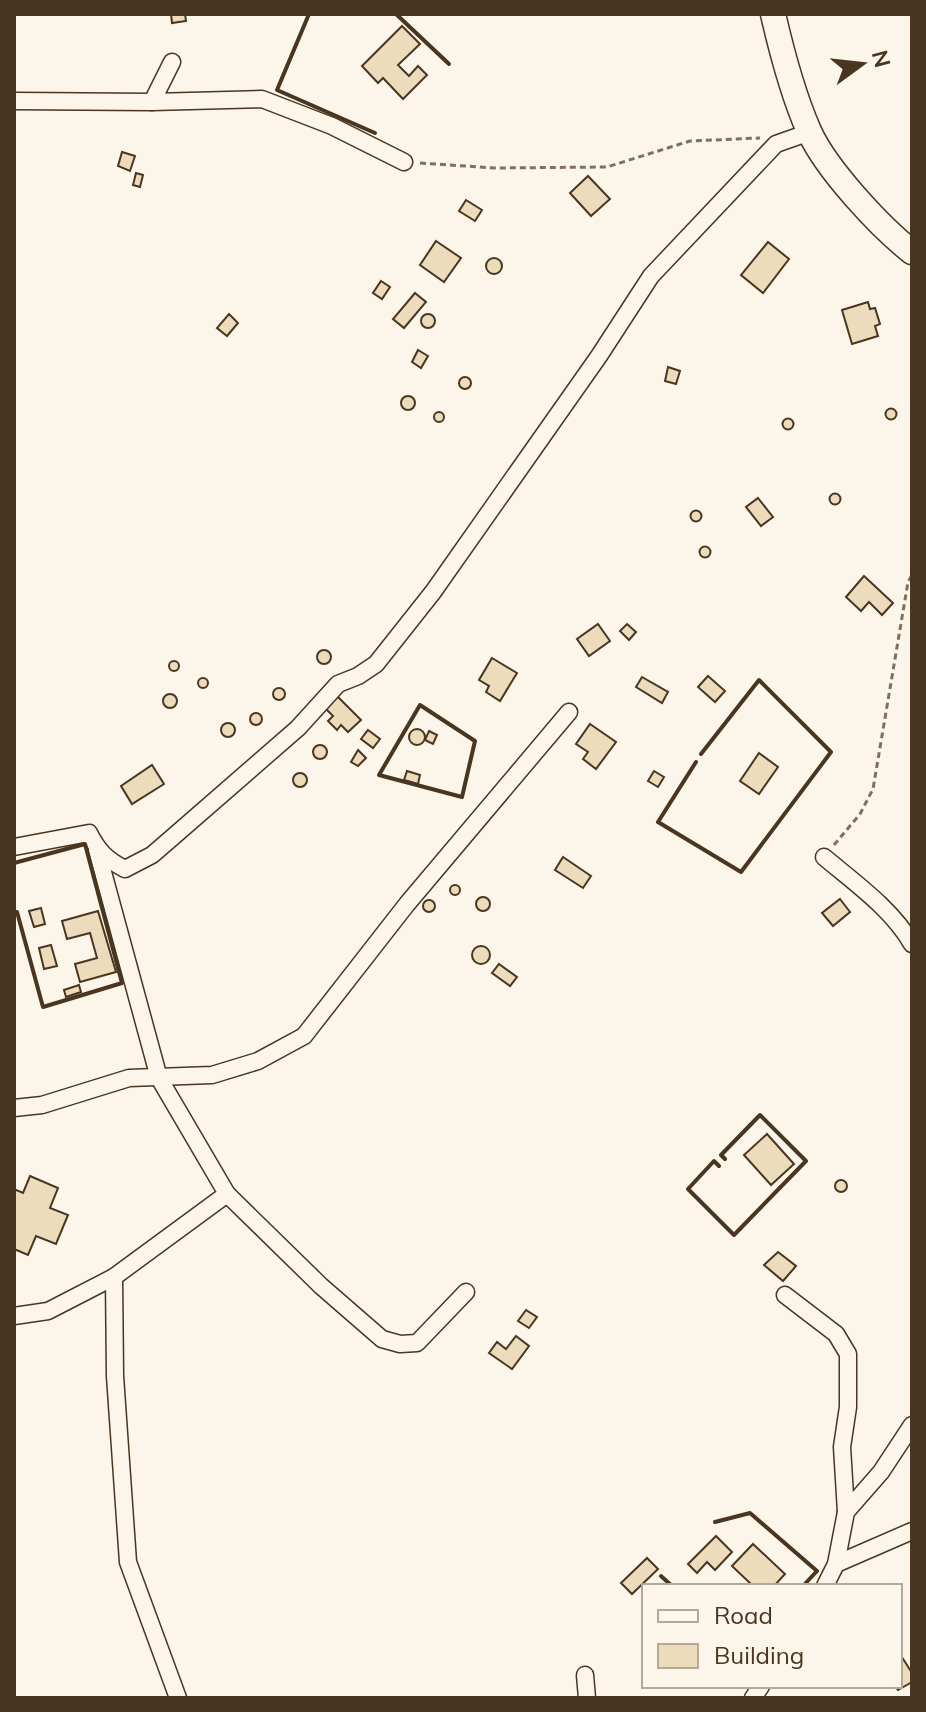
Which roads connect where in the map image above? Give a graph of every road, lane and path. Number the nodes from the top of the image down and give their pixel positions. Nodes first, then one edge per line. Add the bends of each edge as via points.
1 (773, 14) edge
2 (172, 62) dead end
3 (14, 101) edge
4 (152, 102) junction
5 (810, 132) junction
6 (776, 144) junction
7 (404, 162) joint
8 (912, 252) edge
9 (912, 575) edge
10 (569, 712) dead end
11 (14, 847) edge
12 (97, 849) junction
13 (824, 857) joint
14 (912, 944) edge
15 (159, 1078) junction
16 (14, 1108) edge
17 (227, 1194) junction
18 (114, 1277) junction
19 (466, 1292) dead end
20 (785, 1295) dead end
21 (14, 1316) edge
22 (912, 1425) edge
23 (846, 1512) junction
24 (912, 1531) edge
25 (836, 1564) junction
26 (826, 1584) edge
27 (585, 1675) dead end
28 (178, 1698) edge
29 (587, 1698) edge

1 - 5 main road
2 - 4 street
3 - 4 street
4 - 7 street via 262,99 334,120
5 - 6 street
5 - 8 main road via 860,200
6 - 7 path via 761,138 690,141 607,167
6 - 12 street via 651,276 442,579 376,664 338,684 298,728 152,855 125,869
9 - 13 path via 873,789 860,814
10 - 15 street via 304,1036 258,1061 212,1075
11 - 12 street via 89,833
12 - 15 street
13 - 14 street via 903,928
15 - 16 street via 129,1078 42,1105
15 - 17 street
17 - 18 street
17 - 19 street via 382,1339 417,1343
18 - 21 street via 48,1311
18 - 28 street via 128,1562
20 - 23 street via 836,1334 848,1354 842,1447
22 - 23 street
23 - 25 street
24 - 25 street
25 - 26 street
27 - 29 street

